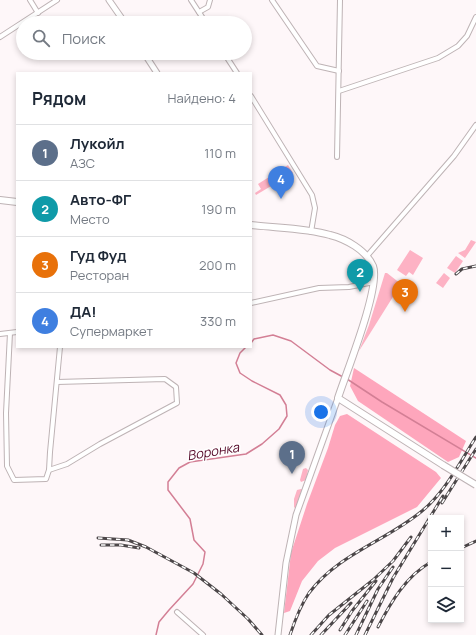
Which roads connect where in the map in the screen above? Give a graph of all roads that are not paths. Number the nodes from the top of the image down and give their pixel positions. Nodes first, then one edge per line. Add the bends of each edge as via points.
1 (30, 0) edge
2 (57, 0) edge
3 (109, 0) edge
4 (191, 0) edge
5 (210, 0) edge
6 (272, 0) edge
7 (340, 0) edge
8 (199, 12) junction
9 (38, 13) junction
10 (33, 16) edge
11 (120, 16) edge
12 (202, 16) edge
13 (476, 17) edge
14 (16, 27) edge
15 (0, 37) edge
16 (149, 60) edge
17 (229, 60) edge
18 (339, 71) junction
19 (156, 72) edge
20 (236, 72) edge
21 (338, 92) junction
22 (252, 98) edge
23 (476, 125) edge
24 (337, 157) dead end
25 (0, 200) edge
26 (16, 202) edge
27 (252, 225) edge
28 (311, 232) junction
29 (366, 256) junction
30 (374, 282) junction
31 (252, 302) edge
32 (16, 332) edge
33 (10, 333) junction
34 (0, 334) edge
35 (60, 348) edge
36 (57, 382) junction
37 (338, 398) junction
38 (49, 470) junction
39 (476, 485) edge
40 (177, 612) dead end
41 (203, 635) edge
42 (278, 635) edge

1 - 9 street
2 - 9 street
3 - 11 street
4 - 8 street
5 - 8 street via 208,6
6 - 18 street via 317,66
7 - 18 street
8 - 12 street
9 - 10 street
13 - 21 street via 467,36 458,46 438,58
14 - 15 street
16 - 19 street
17 - 20 street
18 - 21 street
21 - 24 street
22 - 28 street via 312,195 315,208
23 - 29 street via 454,156
25 - 26 main road
27 - 28 main road
28 - 29 main road via 339,238 358,248
29 - 30 main road via 373,266
30 - 31 street via 349,287 320,288
30 - 37 main road
32 - 33 street
33 - 34 street
33 - 38 street via 6,413 7,466 14,480 46,479
35 - 36 street
36 - 38 street
36 - 38 street via 165,379 176,387 177,403 67,464
37 - 39 main road, bridge
37 - 42 street via 296,515 286,563
40 - 41 street

